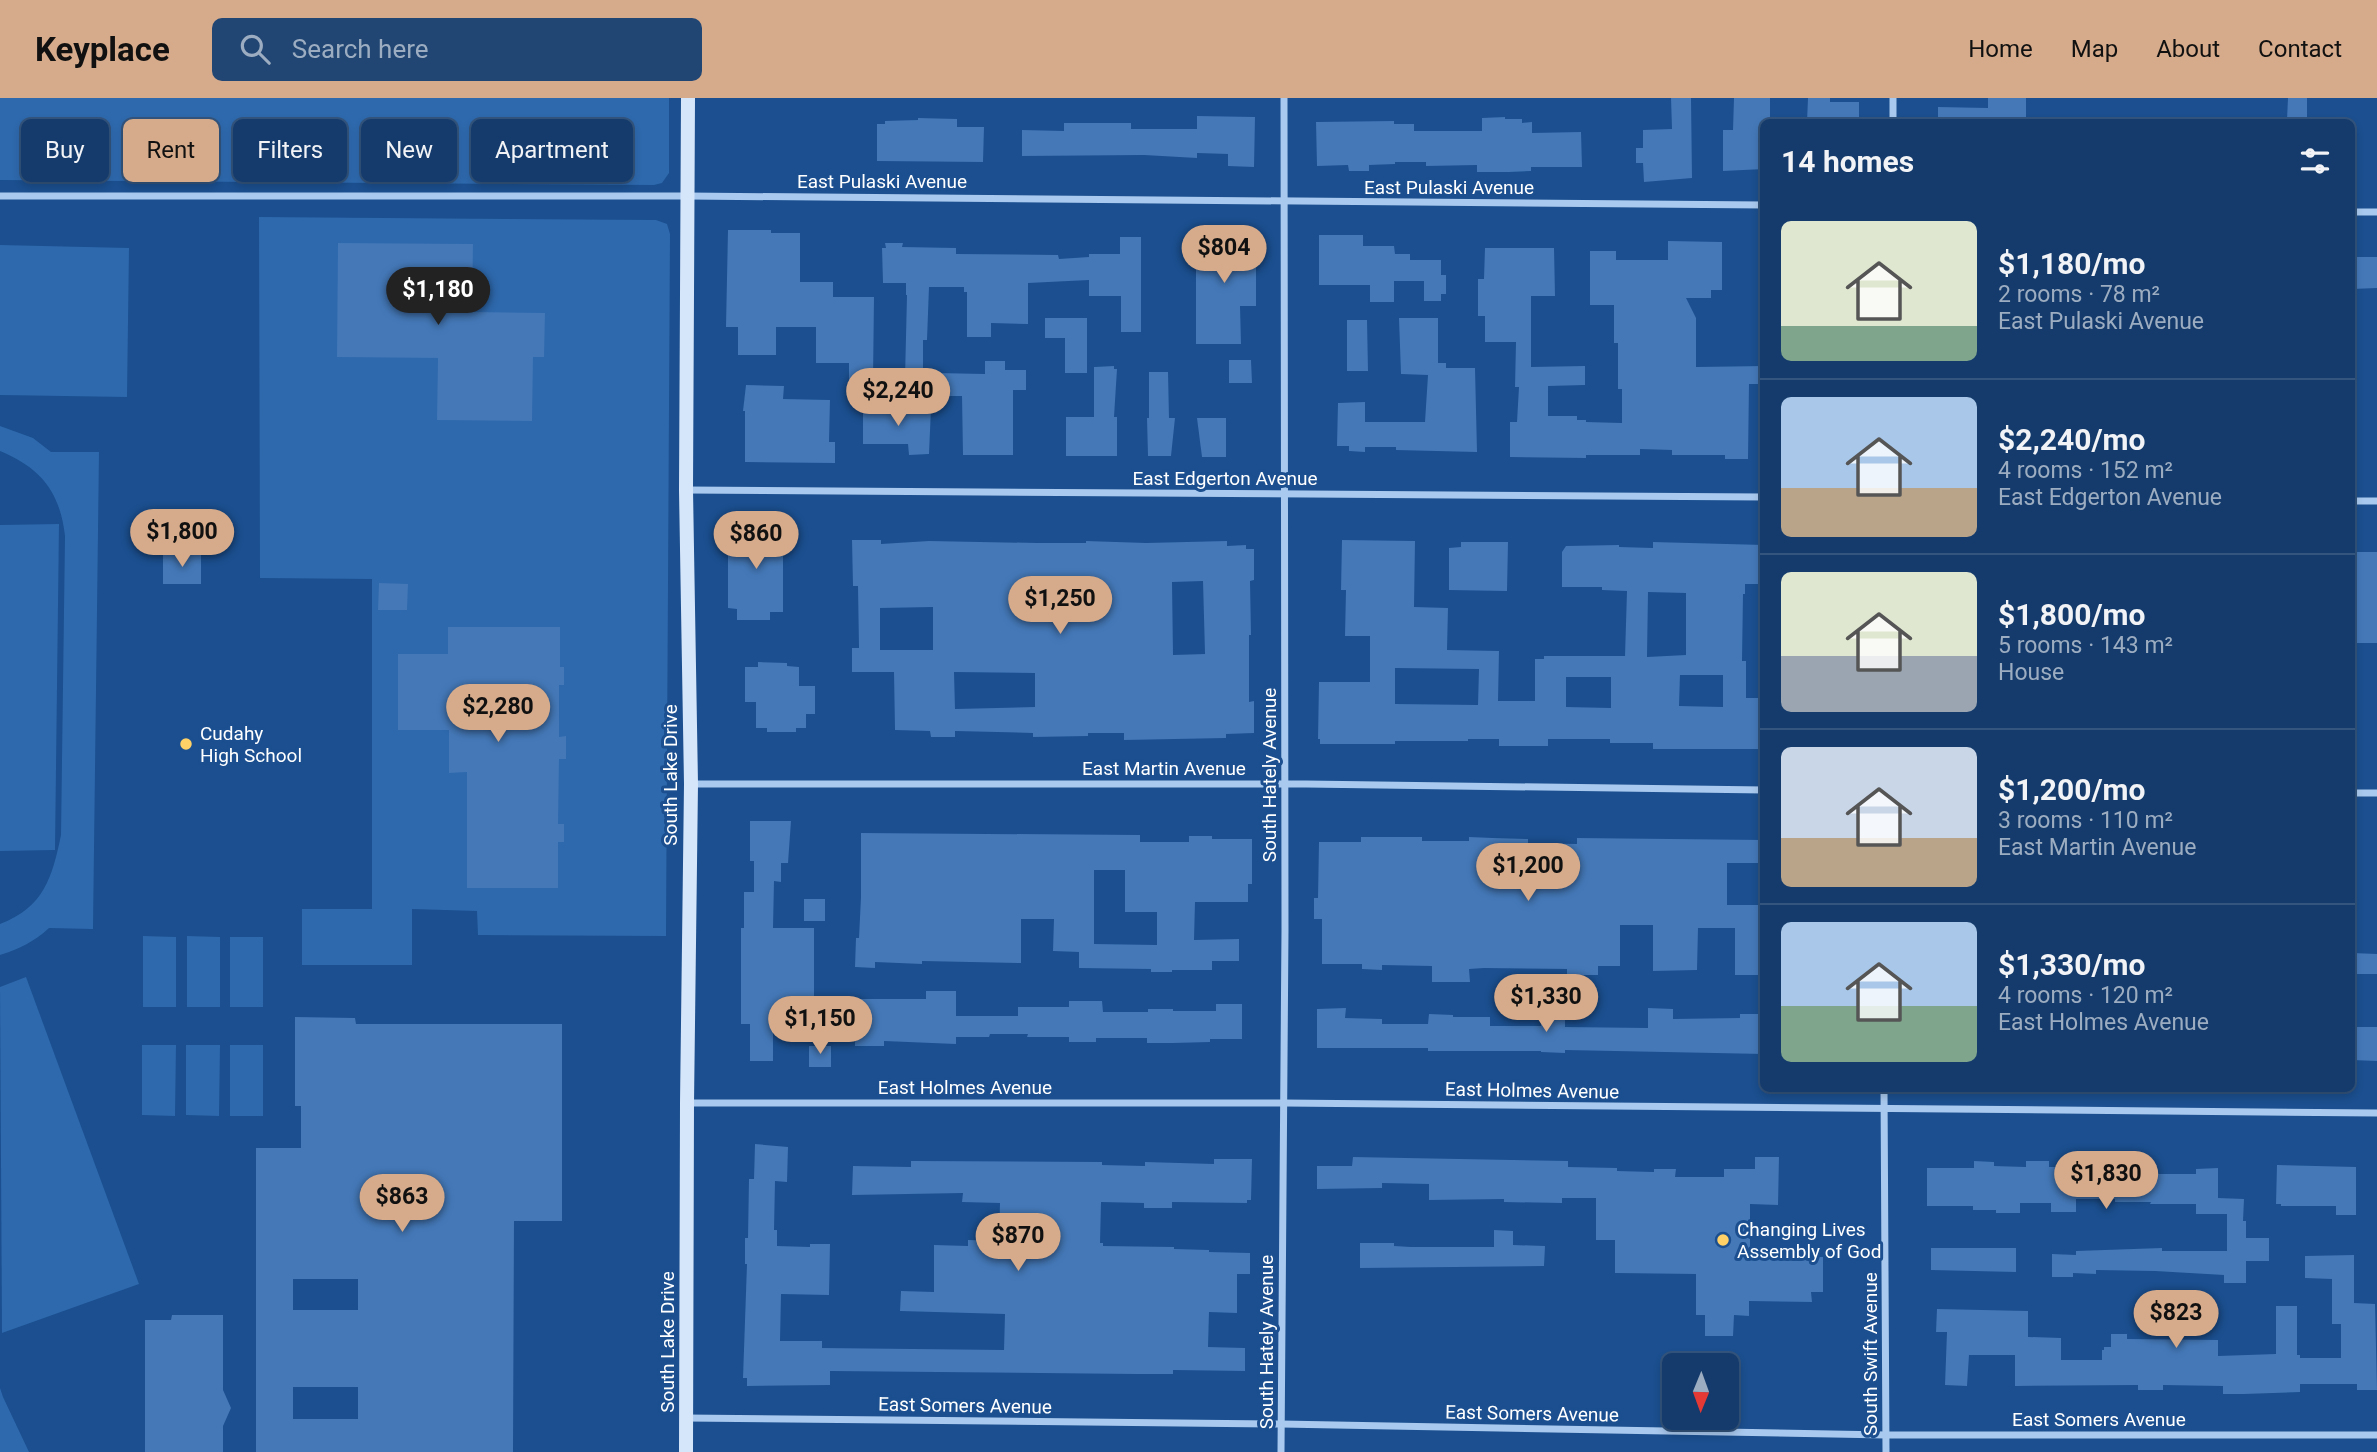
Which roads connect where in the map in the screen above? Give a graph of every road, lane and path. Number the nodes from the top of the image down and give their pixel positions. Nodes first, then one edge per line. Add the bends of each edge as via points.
1 (688, 98) edge
2 (1284, 98) edge
3 (1893, 98) edge
4 (1893, 119) edge
5 (0, 196) edge
6 (688, 196) junction
7 (1284, 201) junction
8 (1760, 205) edge
9 (2355, 212) edge
10 (2377, 212) edge
11 (686, 490) junction
12 (1285, 494) junction
13 (1760, 497) edge
14 (2355, 501) edge
15 (2377, 501) edge
16 (691, 784) junction
17 (1284, 784) junction
18 (1760, 790) edge
19 (2355, 793) edge
20 (2377, 793) edge
21 (1884, 1092) edge
22 (687, 1103) junction
23 (1284, 1103) junction
24 (1884, 1109) junction
25 (2377, 1113) edge
26 (686, 1418) junction
27 (1281, 1424) junction
28 (1886, 1435) junction
29 (2377, 1435) edge
30 (686, 1452) edge
31 (1281, 1452) edge
32 (1886, 1452) edge

1 - 6 main road, South Lake Drive
2 - 7 street, South Hately Avenue
3 - 4 street
5 - 6 street, East Pulaski Avenue
6 - 7 street, East Pulaski Avenue
6 - 11 main road, South Lake Drive
7 - 8 street, East Pulaski Avenue
7 - 12 street, South Hately Avenue
9 - 10 street
11 - 12 street, East Edgerton Avenue
11 - 16 main road, South Lake Drive
12 - 13 street, East Edgerton Avenue
12 - 17 street, South Hately Avenue
14 - 15 street
16 - 17 street, East Martin Avenue
16 - 22 main road, South Lake Drive
17 - 18 street, East Martin Avenue
17 - 23 street, South Hately Avenue
19 - 20 street
21 - 24 street, South Swift Avenue
22 - 23 street, East Holmes Avenue
22 - 26 main road, South Lake Drive
23 - 24 street, East Holmes Avenue
23 - 27 street, South Hately Avenue
24 - 25 street, East Holmes Avenue
24 - 28 street, South Swift Avenue
26 - 27 street, East Somers Avenue
26 - 30 main road, South Lake Drive
27 - 28 street, East Somers Avenue
27 - 31 street, South Hately Avenue
28 - 29 street, East Somers Avenue
28 - 32 street, South Swift Avenue

